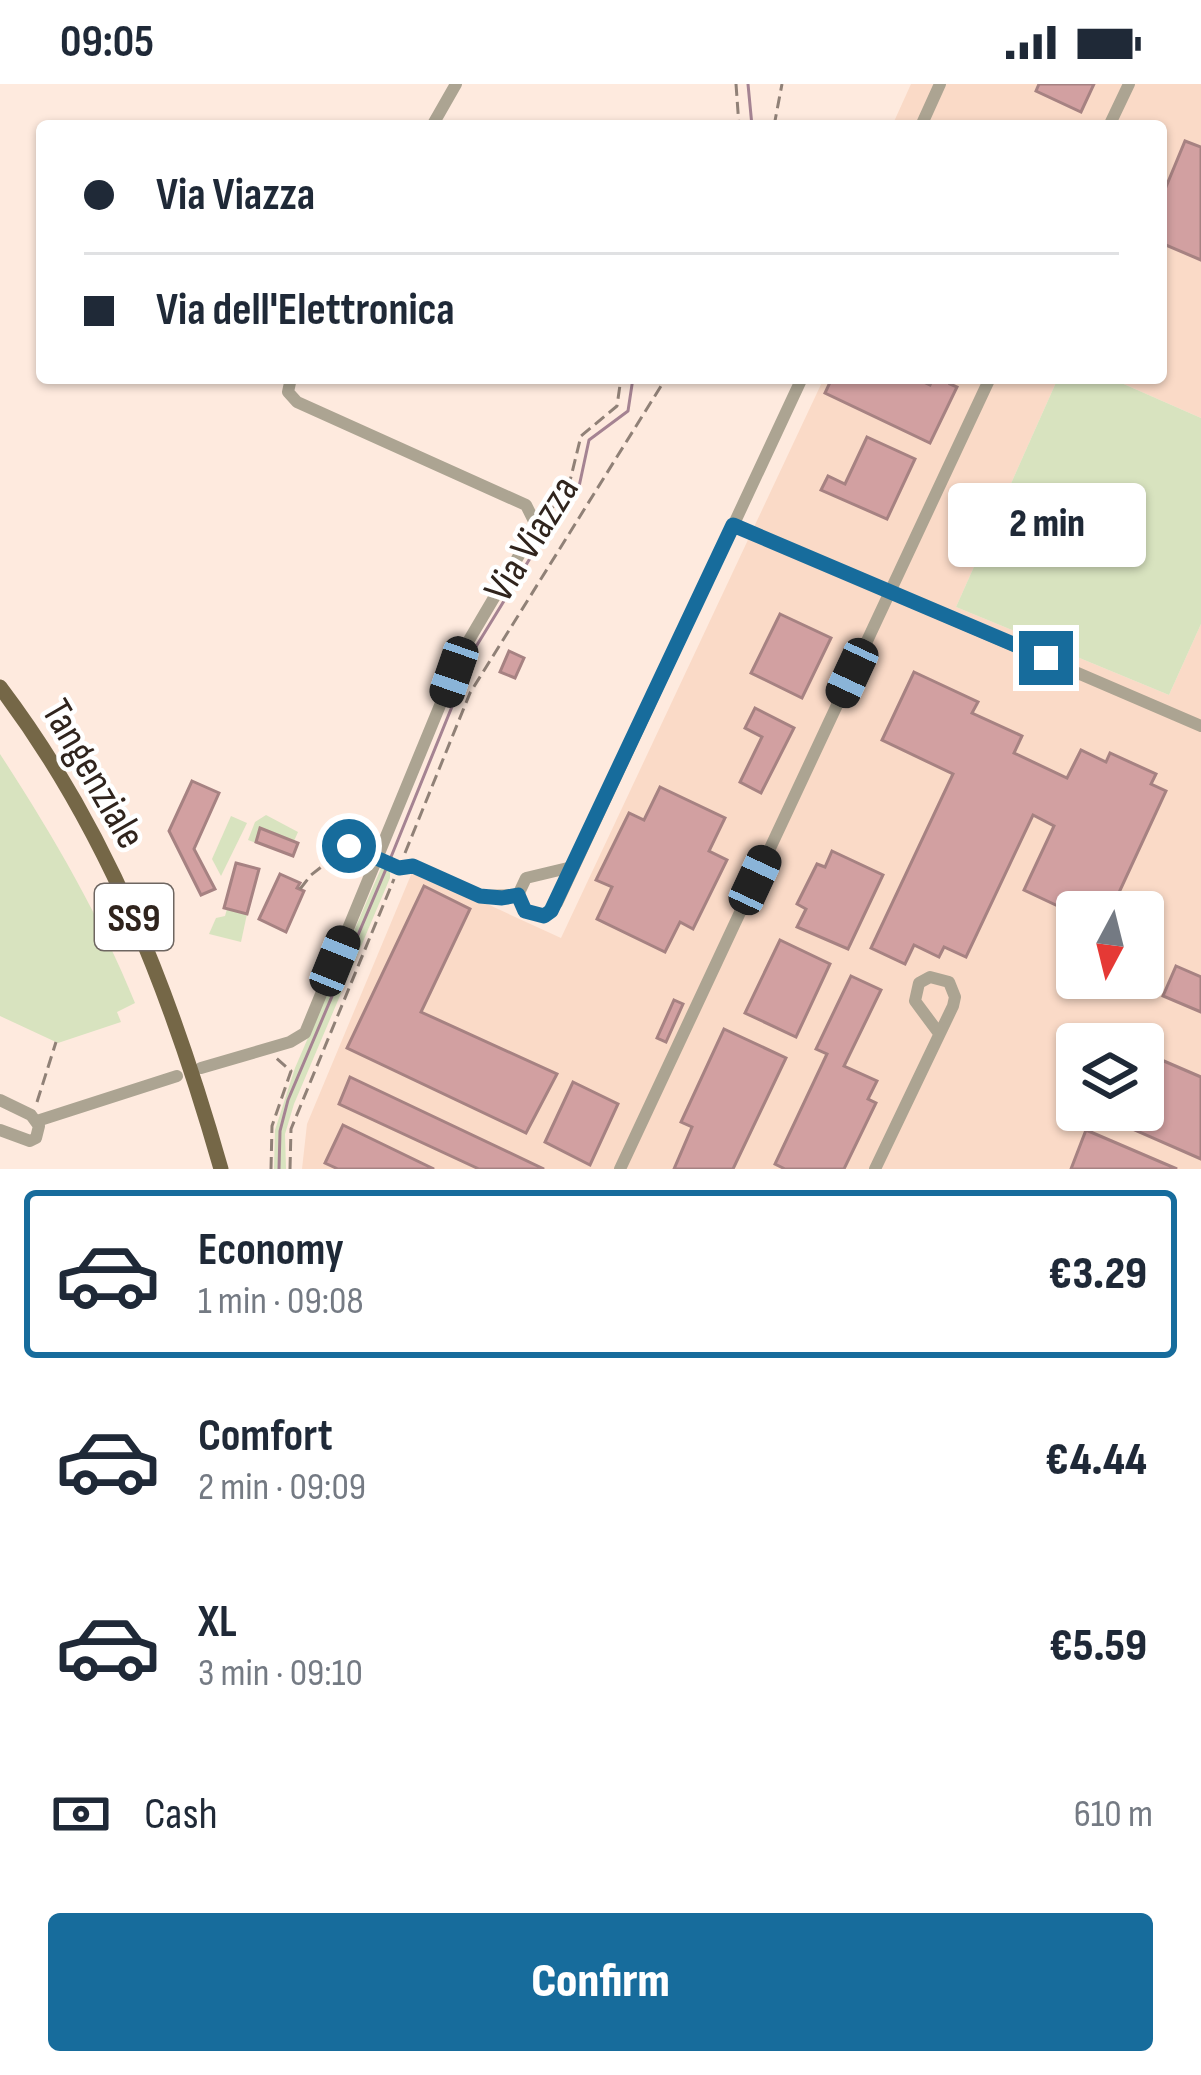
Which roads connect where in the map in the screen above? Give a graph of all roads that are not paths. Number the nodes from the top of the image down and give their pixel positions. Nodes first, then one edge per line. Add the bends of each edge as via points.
1 (456, 84) edge
2 (940, 84) edge
3 (1129, 84) edge
4 (436, 120) edge
5 (923, 120) edge
6 (1112, 120) edge
7 (290, 384) edge
8 (799, 384) edge
9 (988, 384) edge
10 (733, 525) junction
11 (891, 590) junction
12 (0, 687) edge
13 (1201, 726) edge
14 (343, 847) road end
15 (376, 859) junction
16 (572, 867) junction
17 (518, 895) junction
18 (938, 1032) dead end
19 (201, 1068) dead end
20 (177, 1076) dead end
21 (0, 1100) edge
22 (34, 1118) junction
23 (0, 1130) edge
24 (221, 1169) edge
25 (620, 1169) edge
26 (875, 1169) edge

1 - 4 street
2 - 5 street
3 - 6 street
7 - 15 street via 297,401 531,512 533,530 462,652
8 - 10 street
9 - 11 street
10 - 11 street
10 - 16 street
11 - 13 street
11 - 25 street
12 - 24 main road, Tangenziale / SS9 via 72,795 140,928
14 - 15 street
15 - 17 street via 490,898
15 - 19 street via 305,1033
16 - 17 street via 532,873
16 - 17 street via 544,916 525,911
18 - 26 street
20 - 22 street
21 - 22 street
22 - 23 street via 38,1132 30,1141

